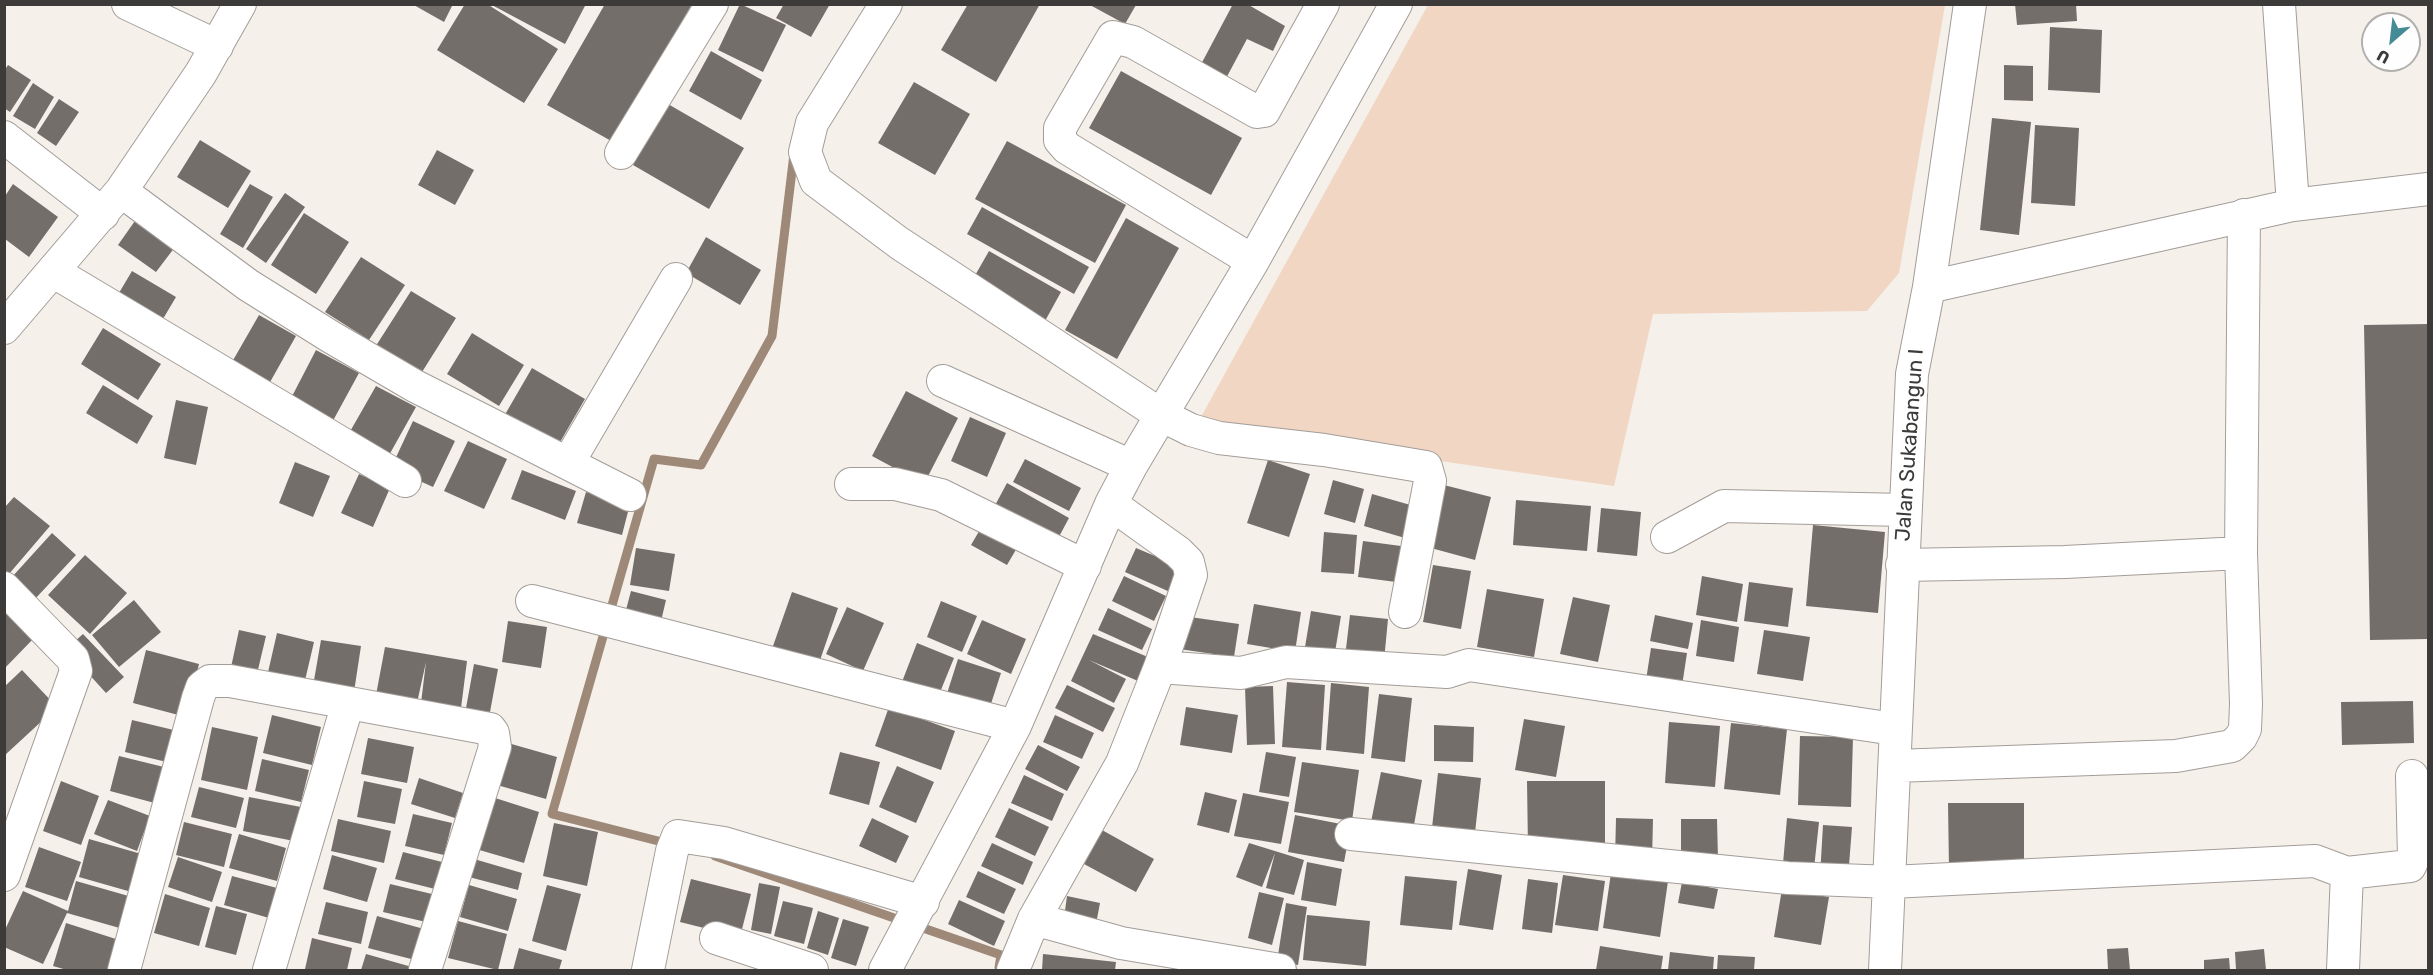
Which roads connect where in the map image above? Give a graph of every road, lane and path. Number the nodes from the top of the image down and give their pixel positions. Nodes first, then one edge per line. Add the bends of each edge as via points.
1 (128, 4) edge
2 (240, 4) edge
3 (712, 4) edge
4 (886, 4) edge
5 (1323, 4) edge
6 (1396, 4) edge
7 (1970, 4) edge
8 (2280, 4) edge
9 (217, 46) junction
10 (4, 137) edge
11 (621, 153) dead end
12 (2428, 189) edge
13 (112, 203) junction
14 (2293, 205) junction
15 (2244, 215) junction
16 (1253, 261) junction
17 (54, 272) junction
18 (676, 279) dead end
19 (1929, 287) junction
20 (4, 328) edge
21 (943, 381) dead end
22 (1161, 415) junction
23 (568, 463) junction
24 (1131, 466) junction
25 (405, 481) dead end
26 (851, 484) dead end
27 (630, 495) dead end
28 (1112, 504) junction
29 (1905, 510) junction
30 (1667, 537) dead end
31 (2241, 554) junction
32 (1902, 565) junction
33 (1084, 566) junction
34 (4, 588) edge
35 (532, 602) dead end
36 (1405, 612) dead end
37 (1160, 667) junction
38 (348, 703) junction
39 (1015, 726) junction
40 (1894, 729) junction
41 (1895, 766) junction
42 (2412, 776) dead end
43 (1351, 834) dead end
44 (2347, 873) junction
45 (4, 875) edge
46 (1891, 882) junction
47 (1034, 918) junction
48 (914, 919) junction
49 (716, 938) dead end
50 (124, 970) edge
51 (269, 970) edge
52 (425, 970) edge
53 (648, 970) edge
54 (812, 970) edge
55 (885, 970) edge
56 (1012, 970) edge
57 (1280, 970) edge
58 (1885, 970) edge
59 (2343, 970) edge

1 - 9 street
2 - 9 street
3 - 11 street
4 - 22 street via 812,123 805,152 816,181 899,243
5 - 16 street via 1264,111 1257,112 1133,42 1113,37 1060,128 1060,140 1068,148
6 - 16 street
7 - 19 street, Jalan Sukabangun I
8 - 14 street
9 - 13 street
10 - 13 street
12 - 14 street
13 - 17 street
13 - 23 street via 415,386
14 - 15 street
15 - 19 street
15 - 31 street
16 - 22 street
17 - 20 street
17 - 25 street
18 - 23 street
19 - 29 street, Jalan Sukabangun I via 1912,374
21 - 24 street
22 - 24 street
22 - 36 street via 1219,438 1426,467 1430,481
23 - 27 street
24 - 28 street
26 - 33 street via 895,484 941,495
28 - 33 street
28 - 37 street via 1178,552 1190,568
29 - 30 street via 1724,506
29 - 32 street, Jalan Sukabangun I
31 - 32 street
31 - 41 street via 2245,729 2232,746 2176,756
32 - 40 street, Jalan Sukabangun I
33 - 39 street
34 - 45 street via 73,659 76,671
35 - 39 street
37 - 40 street via 1241,672 1286,662 1447,672 1469,665
37 - 47 street via 1122,763
38 - 50 street via 230,681 210,681 202,687
38 - 51 street
38 - 52 street via 490,729 496,737
39 - 48 street
40 - 41 street, Jalan Sukabangun I
41 - 46 street, Jalan Sukabangun I
42 - 44 street via 2414,857 2410,866
43 - 46 street via 1788,878
44 - 46 street via 2315,861
44 - 59 street
46 - 58 street, Jalan Sukabangun I
47 - 56 street
47 - 57 street via 1121,943
48 - 53 street via 724,843 685,836 674,844
48 - 55 street
49 - 54 street

